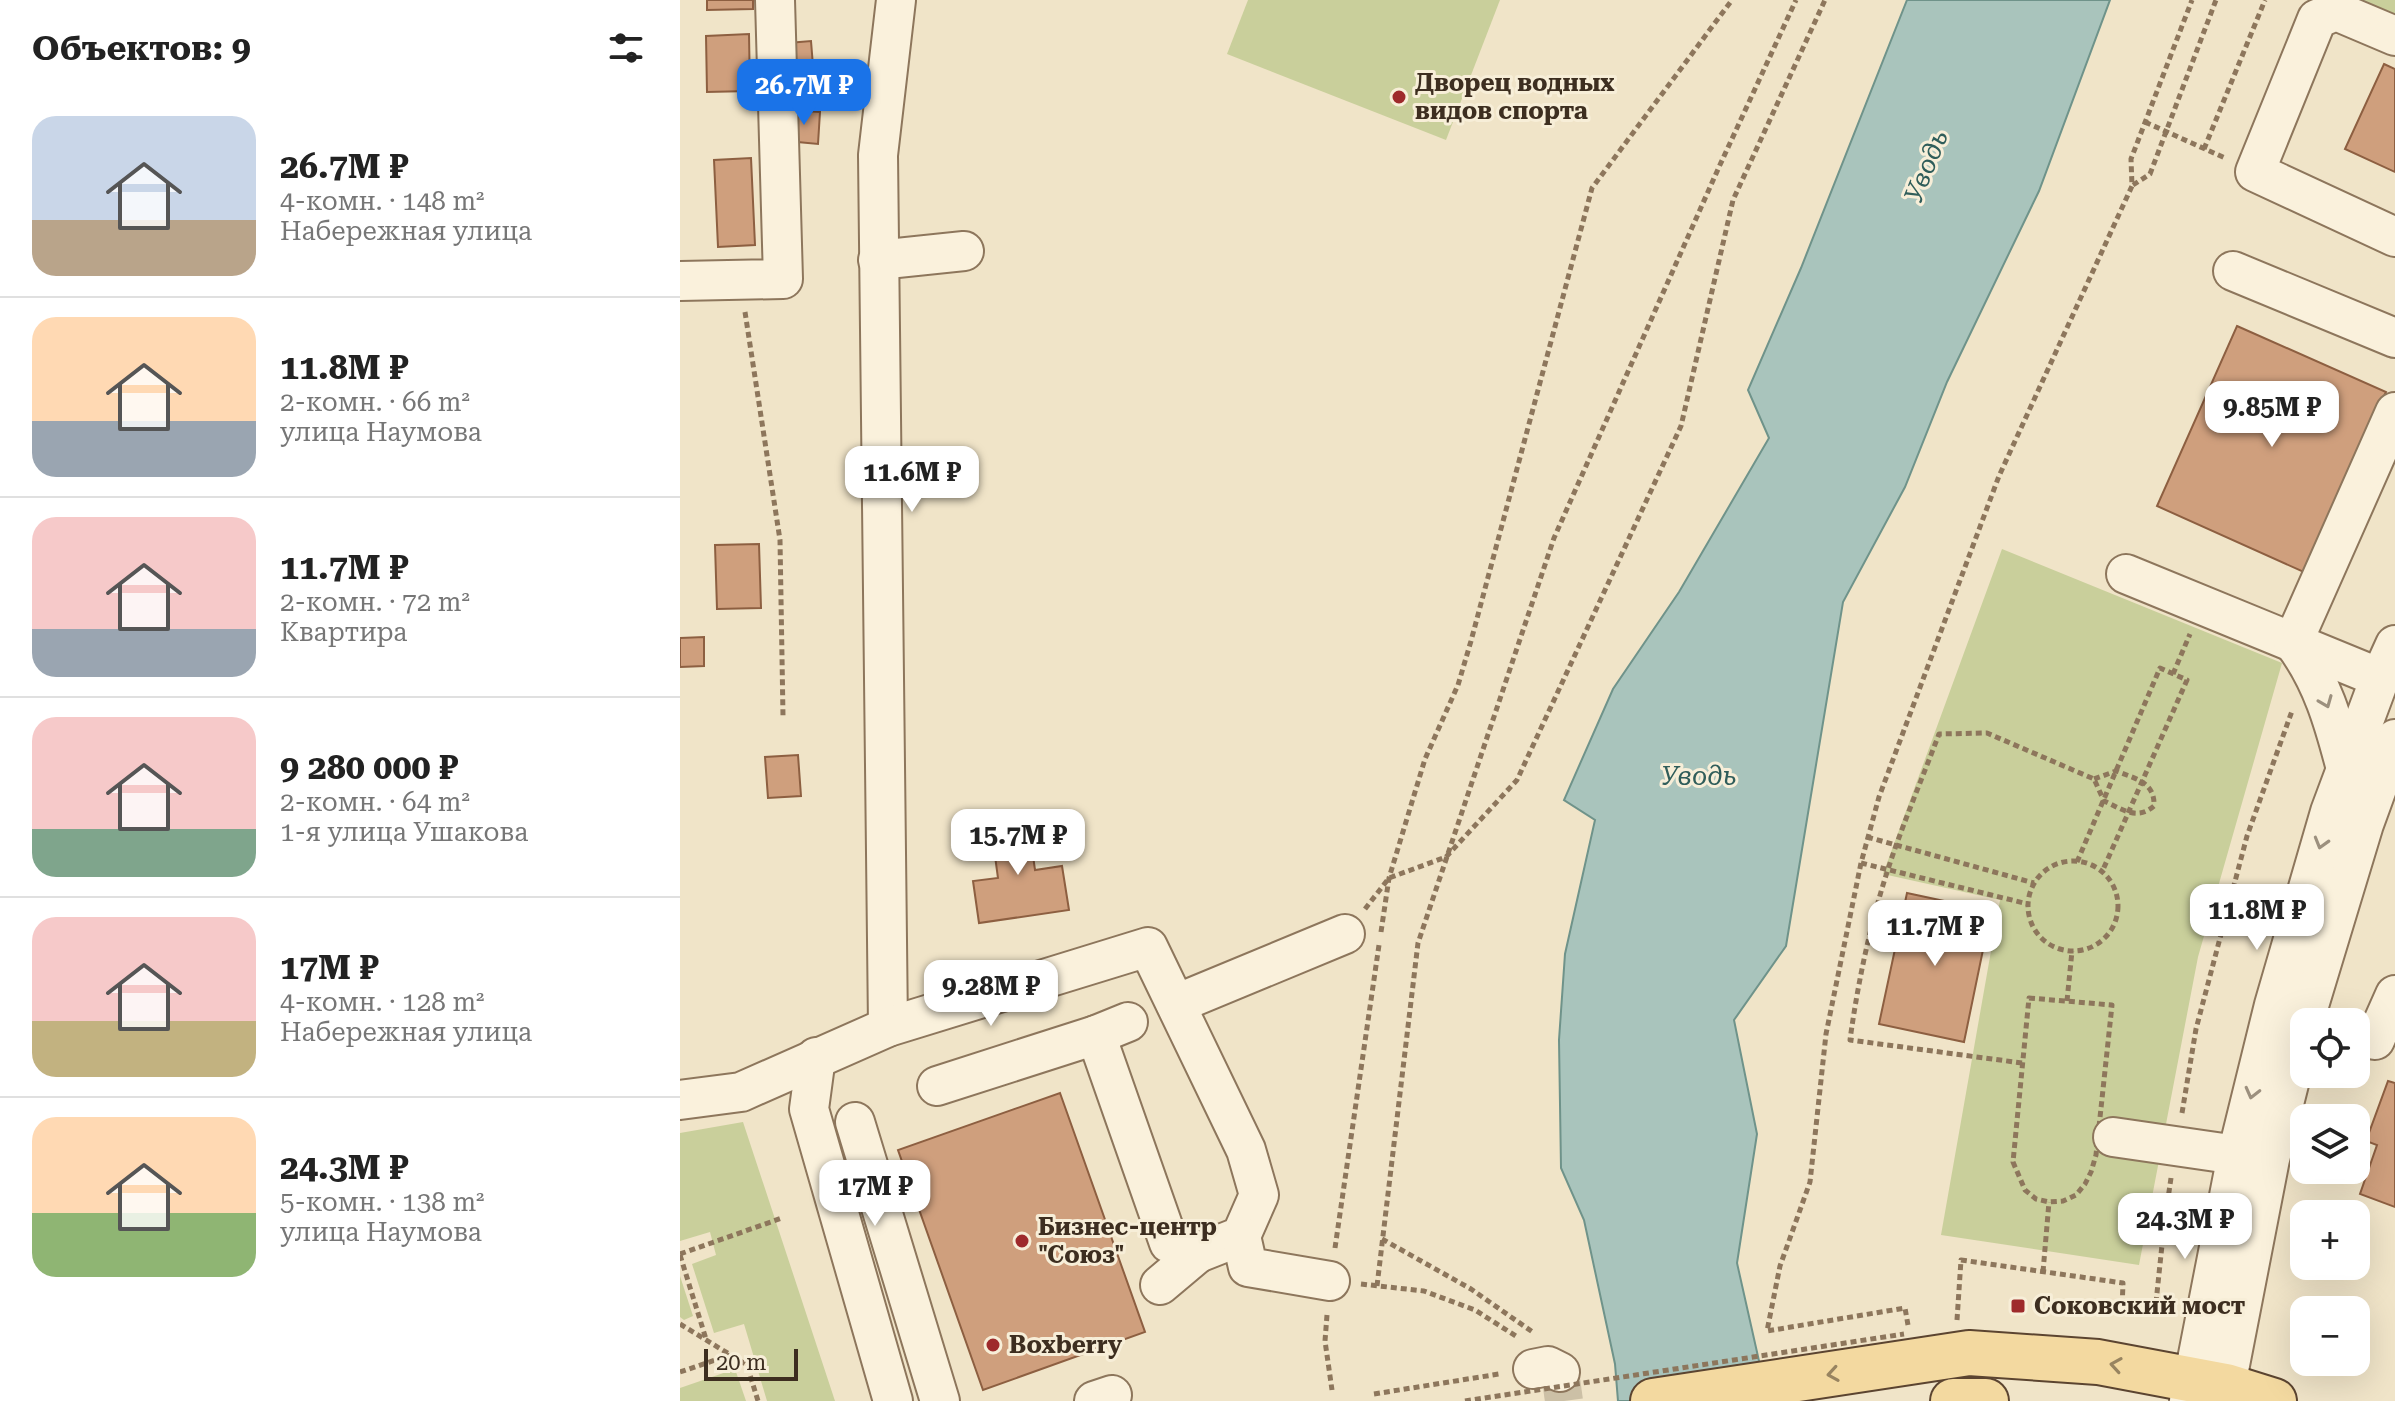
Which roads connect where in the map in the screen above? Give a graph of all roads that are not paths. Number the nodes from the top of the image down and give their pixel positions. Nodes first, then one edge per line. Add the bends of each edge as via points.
1 (775, 0) edge
2 (896, 0) edge
3 (2395, 36) edge
4 (2395, 237) edge
5 (964, 251) dead end
6 (878, 260) junction
7 (2233, 271) dead end
8 (680, 281) edge
9 (2395, 338) edge
10 (2395, 412) edge
11 (2126, 574) dead end
12 (2301, 653) junction
13 (2387, 661) edge
14 (2395, 739) edge
15 (2346, 769) junction
16 (1345, 934) road end
17 (2395, 995) edge
18 (1176, 1004) junction
19 (2314, 1008) edge
20 (888, 1027) junction
21 (2375, 1041) edge
22 (816, 1057) junction
23 (937, 1086) dead end
24 (2291, 1088) edge
25 (680, 1100) edge
26 (855, 1122) dead end
27 (2113, 1137) dead end
28 (2237, 1155) junction
29 (1241, 1236) junction
30 (1198, 1253) junction
31 (1330, 1281) road end
32 (1160, 1285) dead end
33 (2207, 1392) edge
34 (893, 1401) edge
35 (940, 1401) edge
36 (1653, 1401) edge
37 (1953, 1401) edge
38 (1986, 1401) edge
39 (2274, 1401) edge

1 - 8 street via 783,279
2 - 6 street via 878,155
3 - 4 street via 2336,11 2317,19 2255,172
5 - 6 street
6 - 20 street
7 - 9 street
10 - 12 street
11 - 12 street
12 - 13 street
12 -> 15 street via 2329,708
13 - 15 street
14 - 19 street via 2364,824
15 -> 28 street via 2274,1005
16 - 18 street
17 - 21 street
18 - 20 street via 1148,947
18 - 29 street via 1246,1150 1259,1195
20 - 22 street
22 - 25 street via 741,1092
22 - 34 street via 809,1109
23 - 30 street via 1112,1028 1169,1243
24 - 33 street
26 - 35 street
27 - 28 street
28 - 33 street
29 - 30 street
29 - 31 street via 1248,1267
30 - 32 street
33 -> 36 main road via 2098,1362 1908,1343
33 - 39 main road
37 - 38 main road

